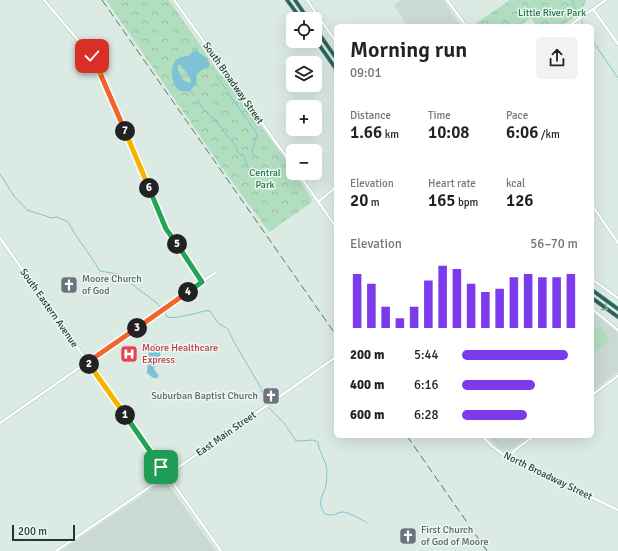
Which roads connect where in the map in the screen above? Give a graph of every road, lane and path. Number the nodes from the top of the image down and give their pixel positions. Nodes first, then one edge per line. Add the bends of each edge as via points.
1 (44, 0) edge
2 (174, 0) edge
3 (287, 0) edge
4 (295, 0) edge
5 (307, 0) edge
6 (447, 0) edge
7 (606, 0) edge
8 (594, 9) junction
9 (296, 12) edge
10 (303, 12) edge
11 (465, 24) edge
12 (572, 24) edge
13 (322, 38) edge
14 (334, 39) edge
15 (618, 44) edge
16 (321, 48) edge
17 (334, 55) edge
18 (334, 66) edge
19 (286, 156) edge
20 (303, 180) edge
21 (334, 189) edge
22 (318, 202) junction
23 (594, 208) edge
24 (334, 224) edge
25 (0, 238) edge
26 (618, 243) edge
27 (216, 272) dead end
28 (594, 280) edge
29 (202, 282) junction
30 (594, 291) edge
31 (618, 298) edge
32 (594, 299) edge
33 (618, 309) edge
34 (594, 311) edge
35 (618, 317) edge
36 (618, 330) edge
37 (334, 358) edge
38 (88, 362) junction
39 (618, 376) edge
40 (594, 394) edge
41 (0, 423) edge
42 (484, 438) edge
43 (531, 438) edge
44 (509, 458) junction
45 (167, 475) junction
46 (618, 510) edge
47 (56, 551) edge
48 (221, 551) edge

1 - 29 main road via 94,59 166,229
2 - 19 main road, South Broadway Street
3 - 9 highway
4 - 10 highway
5 - 14 main road
6 - 11 main road
7 - 8 main road
8 - 12 main road
8 - 15 main road
13 - 17 highway
16 - 18 highway
20 - 22 main road
21 - 22 main road
22 - 24 main road
23 - 26 main road
25 - 38 main road, South Eastern Avenue
27 - 29 main road
28 - 31 main road
29 - 38 main road
30 - 33 highway
32 -> 35 highway
34 - 36 main road
37 - 45 main road, East Main Street
38 - 41 main road
38 - 45 main road, South Eastern Avenue
39 - 40 main road
42 - 44 main road, North Broadway Street
43 - 44 main road
44 - 46 main road, North Broadway Street
45 - 47 main road, East Main Street
45 - 48 main road, South Eastern Avenue

